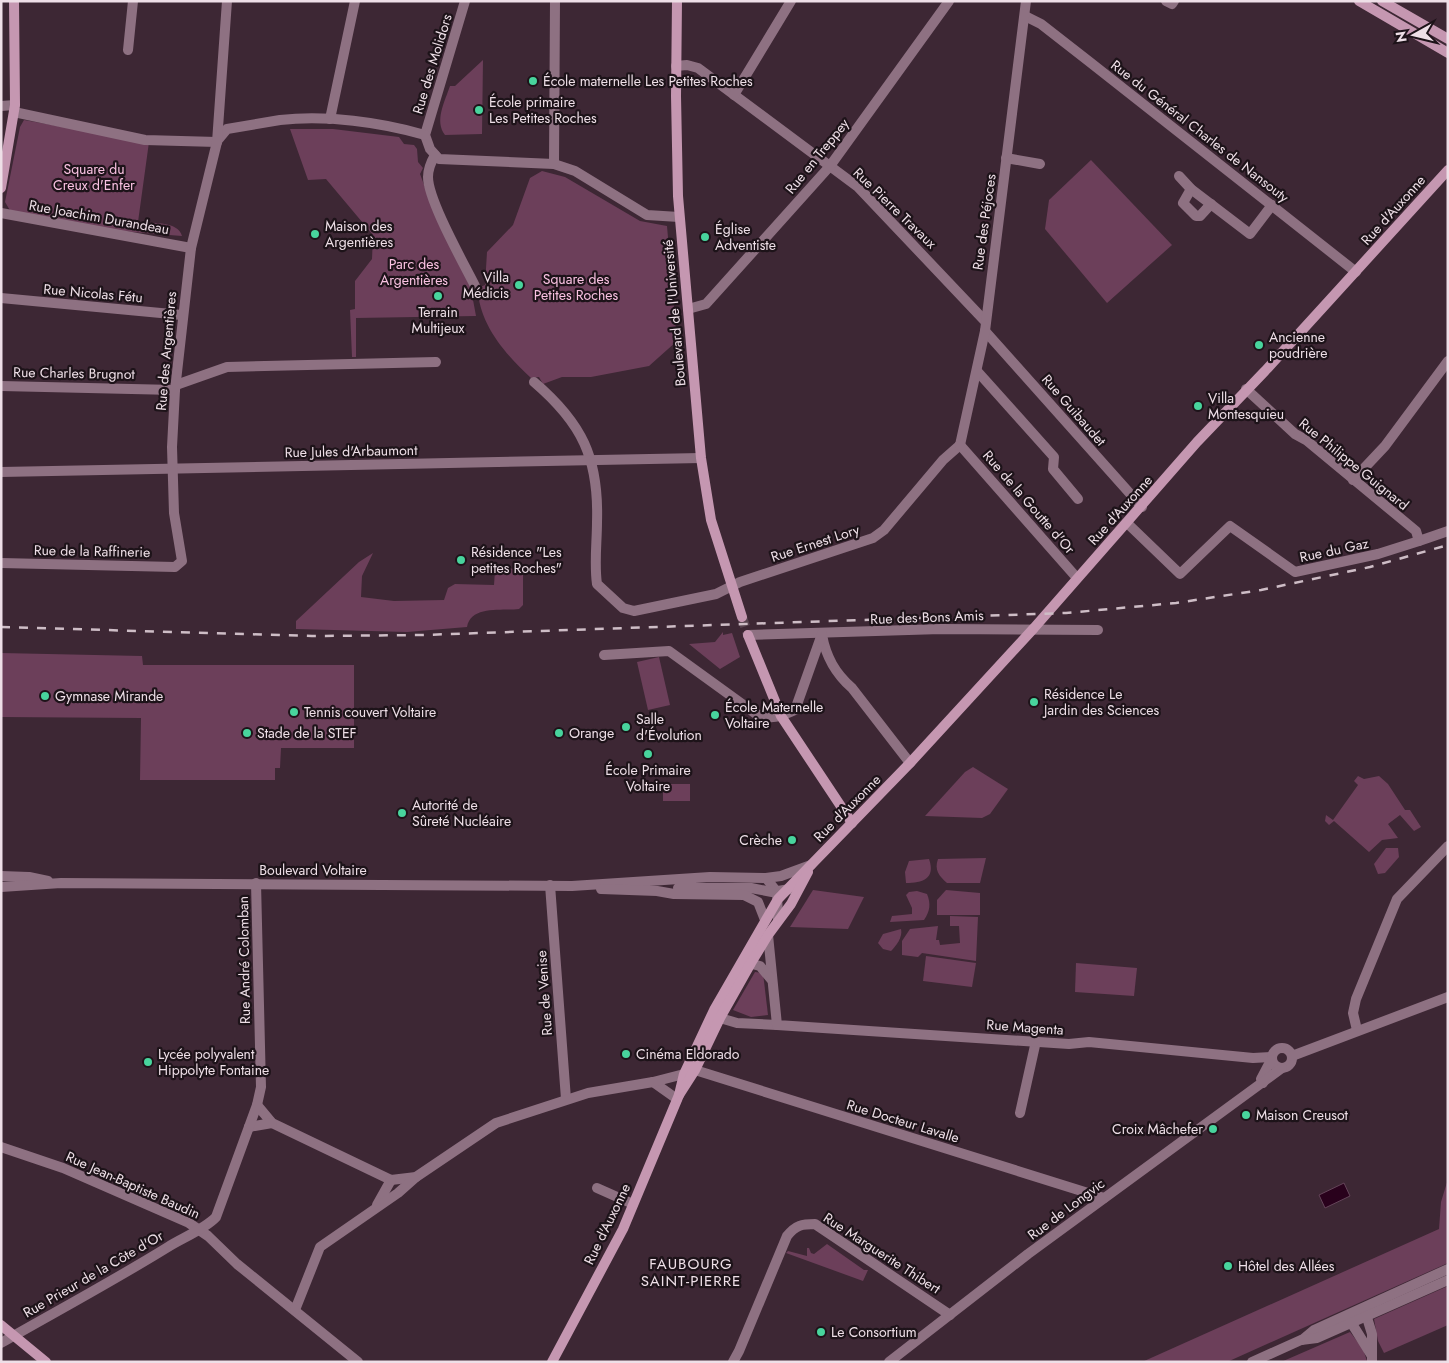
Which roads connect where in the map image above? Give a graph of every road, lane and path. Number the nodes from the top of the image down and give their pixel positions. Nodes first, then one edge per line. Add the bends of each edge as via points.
1 (14, 1) edge
2 (132, 1) edge
3 (227, 1) edge
4 (355, 1) edge
5 (465, 1) edge
6 (555, 1) edge
7 (678, 1) edge
8 (791, 1) edge
9 (949, 1) edge
10 (1026, 1) edge
11 (1166, 1) edge
12 (1174, 1) edge
13 (1359, 1) edge
14 (1382, 1) edge
15 (1025, 16) junction
16 (1448, 40) edge
17 (128, 50) dead end
18 (1448, 53) edge
19 (676, 66) junction
20 (734, 95) junction
21 (1, 106) edge
22 (14, 109) junction
23 (330, 119) junction
24 (425, 135) junction
25 (217, 142) junction
26 (435, 155) junction
27 (1006, 158) junction
28 (554, 164) junction
29 (1040, 164) dead end
30 (830, 166) junction
31 (1448, 170) edge
32 (1179, 176) dead end
33 (1, 188) edge
34 (1192, 189) junction
35 (1211, 204) junction
36 (1272, 205) junction
37 (1, 212) edge
38 (679, 217) junction
39 (191, 248) junction
40 (1356, 272) junction
41 (475, 286) dead end
42 (1, 298) edge
43 (688, 309) junction
44 (182, 315) junction
45 (984, 326) junction
46 (1448, 361) edge
47 (436, 362) dead end
48 (977, 371) junction
49 (534, 382) dead end
50 (1, 386) edge
51 (176, 388) junction
52 (1246, 389) junction
53 (960, 445) junction
54 (700, 458) junction
55 (590, 459) junction
56 (172, 469) junction
57 (1, 472) edge
58 (1352, 480) junction
59 (1078, 499) dead end
60 (1142, 507) junction
61 (1127, 523) junction
62 (1448, 531) edge
63 (1419, 541) junction
64 (1, 563) edge
65 (181, 564) joint
66 (1077, 578) junction
67 (731, 587) junction
68 (742, 617) tunnel mouth
69 (1034, 628) junction
70 (1098, 630) dead end
71 (822, 634) junction
72 (748, 635) joint
73 (604, 655) dead end
74 (781, 716) junction
75 (910, 764) junction
76 (852, 823) junction
77 (1448, 846) edge
78 (811, 866) junction
79 (1, 876) edge
80 (766, 878) junction
81 (54, 883) junction
82 (256, 883) junction
83 (550, 885) junction
84 (802, 885) junction
85 (572, 886) junction
86 (1, 888) edge
87 (657, 891) junction
88 (780, 894) junction
89 (765, 920) junction
90 (778, 920) junction
91 (768, 935) junction
92 (746, 962) junction
93 (771, 978) junction
94 (1448, 997) edge
95 (720, 1018) junction
96 (777, 1026) junction
97 (1357, 1030) junction
98 (1036, 1041) junction
99 (697, 1046) junction
100 (1292, 1056) junction
101 (1271, 1058) junction
102 (1282, 1068) junction
103 (695, 1070) junction
104 (684, 1074) junction
105 (653, 1082) junction
106 (1264, 1083) junction
107 (678, 1097) junction
108 (566, 1099) junction
109 (257, 1105) junction
110 (1020, 1113) dead end
111 (272, 1123) junction
112 (249, 1127) junction
113 (1, 1147) edge
114 (416, 1177) junction
115 (391, 1180) junction
116 (597, 1188) dead end
117 (1104, 1198) junction
118 (633, 1204) junction
119 (375, 1210) junction
120 (199, 1229) junction
121 (1448, 1269) edge
122 (1448, 1280) edge
123 (295, 1310) junction
124 (1365, 1312) junction
125 (950, 1315) junction
126 (1349, 1319) junction
127 (1, 1325) edge
128 (14, 1336) junction
129 (1, 1343) edge
130 (1372, 1359) edge
131 (733, 1360) edge
132 (46, 1362) edge
133 (358, 1362) edge
134 (552, 1362) edge
135 (889, 1362) edge
136 (1252, 1362) edge

1 - 22 main road
2 - 17 street
3 - 25 street, Rue des Argentières
4 - 23 street
5 - 24 street, Rue des Molidors
6 - 28 street
7 - 19 main road, Boulevard de l'Université
8 - 20 street
9 - 30 street, Rue en Treppey
10 - 15 street, Rue des Péjoces
11 - 12 street via 1172,4
13 - 18 main road
14 - 16 main road
15 - 27 street, Rue des Péjoces
15 - 36 street, Rue du Général Charles de Nansouty via 1040,24
19 - 20 street, Rue Pierre Travaux via 698,68
19 - 38 main road, Boulevard de l'Université
20 - 30 street, Rue Pierre Travaux
21 - 22 street
22 - 25 street via 145,140
22 - 33 main road
23 - 24 street
23 - 25 street via 282,120 227,129
24 - 26 street
25 - 39 street, Rue des Argentières
26 - 28 street via 445,160
26 - 41 street via 430,164 429,184
27 - 29 street
27 - 45 street, Rue des Péjoces
28 - 38 street via 575,171 647,215
30 - 43 street, Rue en Treppey via 706,304
30 - 45 street, Rue Pierre Travaux via 882,210
31 - 40 main road, Rue d'Auxonne
32 - 34 street
34 - 35 street
34 - 35 street via 1183,203 1196,216
35 - 36 street via 1250,234
36 - 40 street, Rue du Général Charles de Nansouty
37 - 39 street, Rue Joachim Durandeau
38 - 43 main road, Boulevard de l'Université
39 - 44 street, Rue des Argentières
40 - 52 main road, Rue d'Auxonne
42 - 44 street, Rue Nicolas Fétu
43 - 54 main road, Boulevard de l'Université
44 - 51 street, Rue des Argentières
45 - 48 street, Rue des Péjoces
45 - 60 street, Rue Guibaudet
46 - 58 street via 1385,446
47 - 51 street via 227,366
48 - 53 street, Rue des Péjoces
48 - 59 street via 1054,458 1053,469
49 - 55 street, Rue Ernest Lory via 573,420
50 - 51 street, Rue Charles Brugnot
51 - 56 street, Rue des Argentières
52 - 58 street, Rue Philippe Guignard via 1294,434 1306,440
52 - 60 main road, Rue d'Auxonne
53 - 66 street, Rue de la Goutte d'Or
53 - 67 street, Rue Ernest Lory via 943,460 884,530 873,538
54 - 55 street, Rue Jules d'Arbaumont
54 - 67 main road, Boulevard de l'Université via 711,520
55 - 56 street, Rue Jules d'Arbaumont
55 - 67 street, Rue Ernest Lory via 597,509 596,579 606,594 623,608 634,612 716,594
56 - 57 street, Rue Jules d'Arbaumont
56 - 65 street, Rue des Argentières
58 - 63 street, Rue Philippe Guignard via 1416,531
60 - 61 main road, Rue d'Auxonne
61 - 63 street, Rue du Gaz via 1180,574 1230,526 1295,572 1378,554
61 - 66 main road, Rue d'Auxonne
62 - 63 street
64 - 65 street, Rue de la Raffinerie via 175,567
66 - 69 main road, Rue d'Auxonne
67 - 68 main road, Boulevard de l'Université
69 - 70 street, Rue des Bons Amis
69 - 71 street, Rue des Bons Amis
69 - 75 main road, Rue d'Auxonne
71 - 72 street, Rue des Bons Amis
71 - 74 street via 795,710
71 - 75 street via 825,654
72 - 74 main road
73 - 74 street via 669,651 756,714 768,718
74 - 76 main road
75 - 76 main road, Rue d'Auxonne
76 - 78 main road, Rue d'Auxonne
77 - 97 street via 1402,893 1393,907 1356,999 1353,1013
78 - 80 street, Boulevard Voltaire
78 - 84 main road, Rue d'Auxonne
78 - 88 main road, Rue d'Auxonne
79 - 81 street, Boulevard Voltaire via 29,877
80 - 85 street, Boulevard Voltaire via 634,880
80 - 88 street
81 - 82 street, Boulevard Voltaire
81 - 86 street, Boulevard Voltaire
82 - 83 street, Boulevard Voltaire
82 - 109 street, Rue André Colomban via 261,1087
83 - 85 street, Boulevard Voltaire
83 - 108 street, Rue de Venise
84 - 88 street, Boulevard Voltaire
84 - 90 main road, Rue d'Auxonne
85 - 87 street, Boulevard Voltaire
87 - 88 street, Boulevard Voltaire via 717,886
87 - 89 street, Boulevard Voltaire via 752,897 758,902
88 - 89 main road, Rue d'Auxonne
88 - 90 street
89 - 92 main road, Rue d'Auxonne
90 - 91 main road, Rue d'Auxonne
91 - 92 main road, Rue d'Auxonne
91 - 93 street
92 - 93 street via 760,966
92 - 95 main road, Rue d'Auxonne
92 - 99 main road, Rue d'Auxonne
93 - 96 street
94 - 97 street
95 - 96 street, Rue Magenta via 737,1023
95 - 103 main road, Rue d'Auxonne
96 - 98 street, Rue Magenta
97 - 100 street
98 - 101 street, Rue Magenta via 1089,1042
98 - 110 street
99 - 103 main road
99 - 104 main road, Rue d'Auxonne
100 - 101 street via 1289,1050 1280,1047 1274,1050
100 - 102 street via 1291,1063
101 - 102 street via 1275,1066
101 - 106 street via 1261,1079
102 - 106 street, Rue de Longvic
103 - 107 main road, Rue d'Auxonne
103 - 117 street, Rue Docteur Lavalle
104 - 105 street
104 - 107 main road, Rue d'Auxonne
105 - 107 street
105 - 108 street
106 - 117 street, Rue de Longvic
107 - 118 main road, Rue d'Auxonne
108 - 114 street via 496,1123
109 - 111 street
109 - 112 street, Rue André Colomban
111 - 112 street
111 - 115 street
112 - 120 street, Rue André Colomban via 221,1209 209,1225
113 - 120 street, Rue Jean-Baptiste Baudin via 63,1168
114 - 115 street
114 - 119 street
115 - 119 street
116 - 118 street
117 - 125 street, Rue de Longvic
118 - 134 main road, Rue d'Auxonne via 623,1229
119 - 123 street via 320,1247
120 - 123 street, Rue Jean-Baptiste Baudin
120 - 128 street, Rue Prieur de la Côte d'Or
121 - 124 street
122 - 124 street
123 - 133 street, Rue Jean-Baptiste Baudin
124 - 126 street
124 - 130 street via 1372,1334
125 - 131 street, Rue Marguerite Thibert via 815,1224 803,1224 794,1227 787,1236
125 - 135 street, Rue de Longvic
126 - 130 street
126 - 136 street via 1317,1338 1301,1340
127 - 128 main road
128 - 129 street, Rue Prieur de la Côte d'Or
128 - 132 main road

